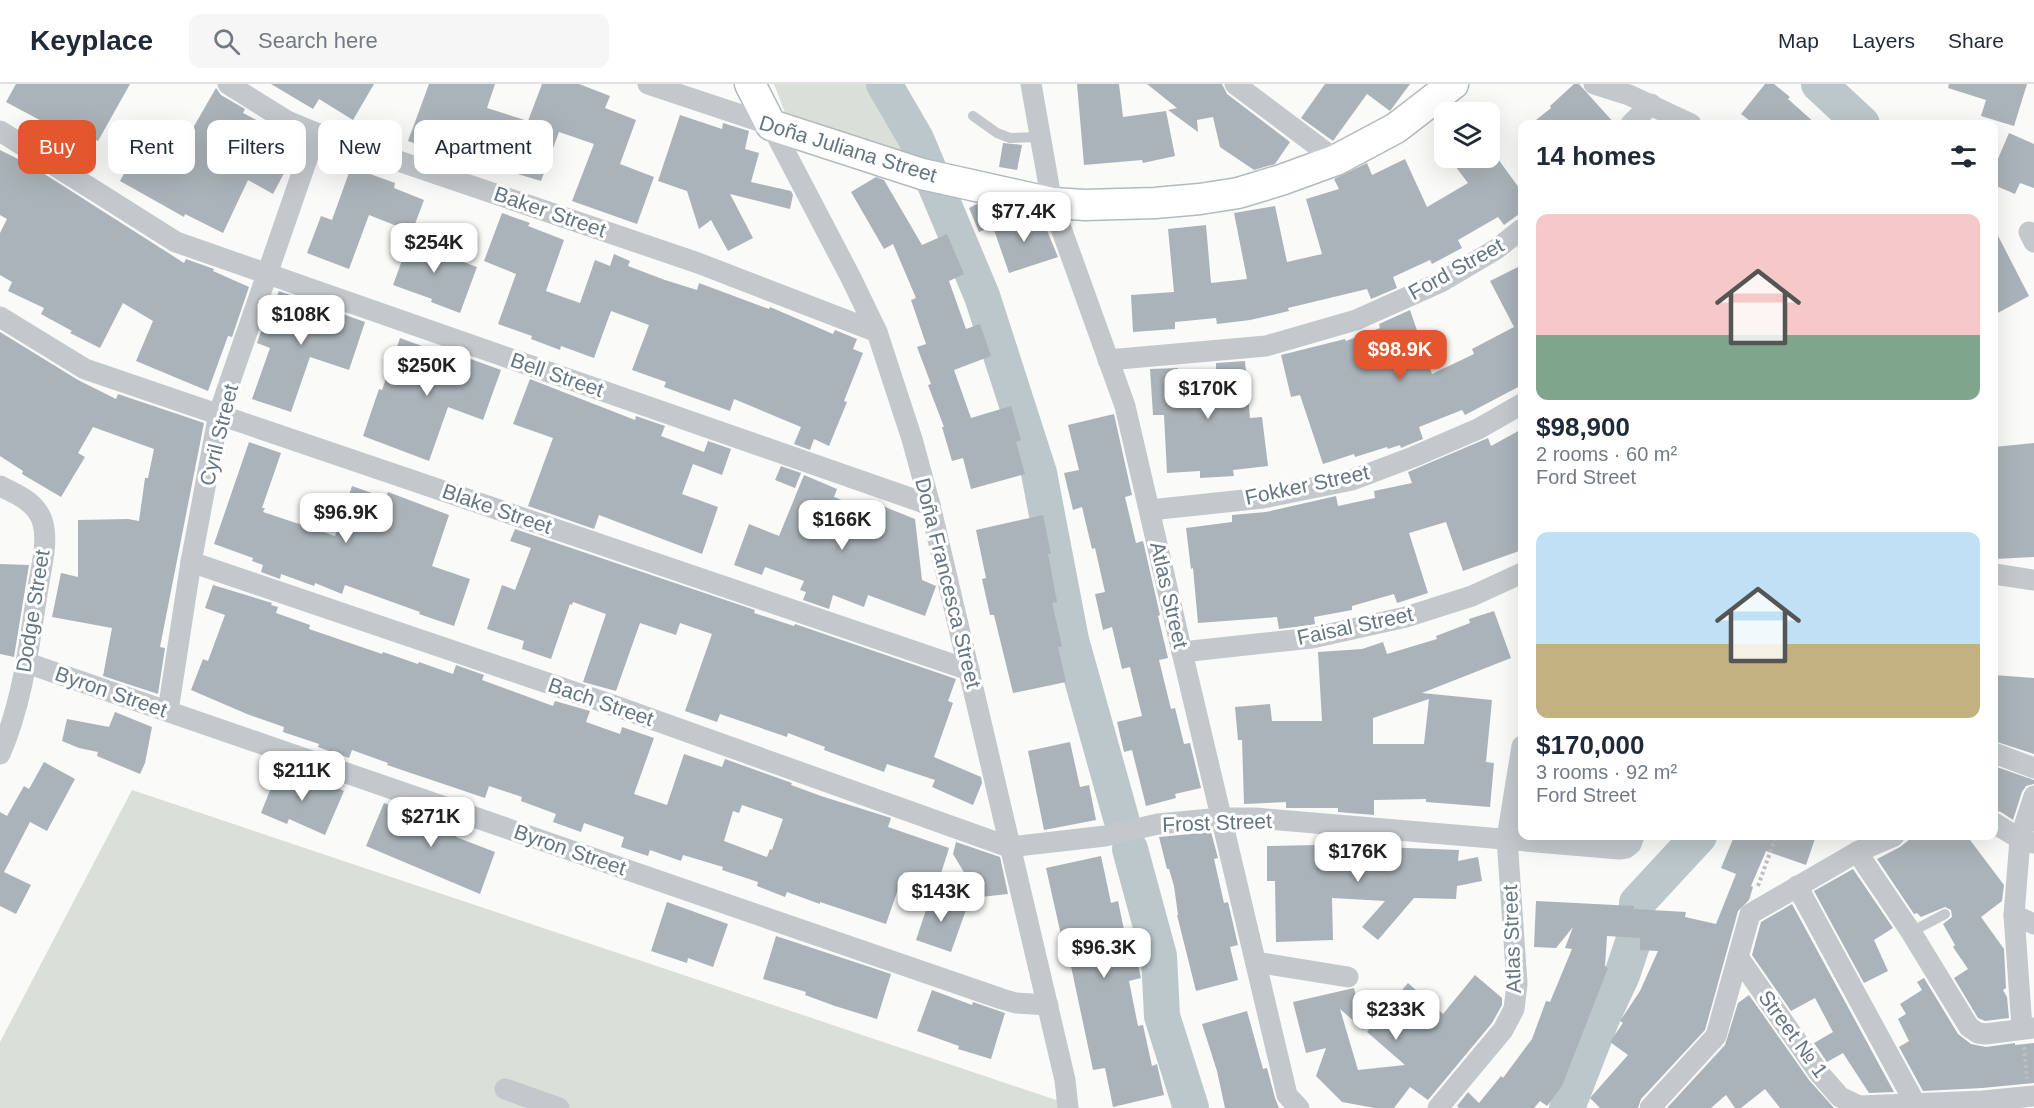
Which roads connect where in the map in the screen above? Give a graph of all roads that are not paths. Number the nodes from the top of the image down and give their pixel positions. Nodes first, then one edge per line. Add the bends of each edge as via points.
1 (228, 84) edge
2 (648, 84) edge
3 (750, 84) edge
4 (1031, 84) edge
5 (1235, 84) edge
6 (1453, 84) edge
7 (1594, 84) edge
8 (1651, 104) junction
9 (973, 116) dead end
10 (1635, 120) edge
11 (1683, 120) edge
12 (771, 125) junction
13 (0, 131) edge
14 (316, 133) junction
15 (1039, 137) junction
16 (1336, 160) junction
17 (1052, 203) junction
18 (1518, 232) edge
19 (268, 275) junction
20 (0, 318) edge
21 (877, 332) junction
22 (1108, 360) junction
23 (1518, 406) edge
24 (219, 413) junction
25 (0, 486) edge
26 (930, 505) junction
27 (1150, 510) junction
28 (191, 562) junction
29 (1518, 575) edge
30 (1998, 575) edge
31 (2034, 580) edge
32 (1182, 652) junction
33 (27, 663) junction
34 (969, 670) junction
35 (168, 711) junction
36 (0, 754) edge
37 (1998, 754) edge
38 (2034, 768) edge
39 (1518, 771) edge
40 (2034, 796) edge
41 (1221, 818) junction
42 (1998, 826) edge
43 (1507, 838) junction
44 (1518, 839) edge
45 (1527, 840) edge
46 (1632, 840) edge
47 (1885, 840) edge
48 (2027, 841) edge
49 (1009, 847) junction
50 (1857, 852) junction
51 (1797, 886) junction
52 (1945, 914) dead end
53 (2014, 915) junction
54 (2034, 924) edge
55 (1911, 932) junction
56 (1738, 957) junction
57 (1256, 962) junction
58 (1348, 977) dead end
59 (1048, 1005) junction
60 (2028, 1028) edge
61 (505, 1089) dead end
62 (2031, 1096) edge
63 (1915, 1103) junction
64 (560, 1108) edge
65 (1068, 1108) edge
66 (1299, 1108) edge
67 (1438, 1108) edge
68 (1650, 1108) edge

1 - 14 street, Baker Street via 286,121
2 - 12 street, Doña Juliana Street
3 - 12 street, Doña Francesca Street
4 - 15 street, Atlas Street
5 - 16 street
6 - 16 street, Doña Juliana Street via 1396,128
7 - 8 street
8 - 10 street
8 - 11 street
9 - 15 lane via 1010,138
12 - 17 street, Doña Juliana Street via 922,174
12 - 21 street, Doña Francesca Street
13 - 19 street, Bell Street via 176,242
14 - 19 street, Cyril Street
14 - 21 street, Baker Street via 698,263
15 - 17 street, Atlas Street
16 - 17 street, Doña Juliana Street via 1238,193 1200,199 1106,205
17 - 22 street, Atlas Street
18 - 22 street, Ford Street via 1441,282 1356,320 1266,346
19 - 24 street, Cyril Street
19 - 26 street, Bell Street
20 - 24 street, Blake Street via 86,369
21 - 26 street, Doña Francesca Street
22 - 27 street, Atlas Street via 1125,406
23 - 27 street, Fokker Street via 1467,434 1352,480 1263,498
24 - 28 street, Cyril Street
24 - 34 street, Blake Street
25 - 33 street, Dodge Street via 35,507 44,530
26 - 34 street, Doña Francesca Street
27 - 32 street, Atlas Street
28 - 35 street, Cyril Street
28 - 49 street, Bach Street via 618,707
29 - 32 street, Faisal Street via 1472,596 1406,617 1312,638
30 - 31 street
32 - 41 street, Atlas Street
33 - 35 street, Byron Street
33 - 36 street, Dodge Street via 15,715
34 - 49 street, Doña Francesca Street
35 - 59 street, Byron Street via 991,995 1017,1003
37 - 38 street
39 - 43 street, Atlas Street
40 - 48 street
41 - 43 street, Frost Street
41 - 49 street, Frost Street
41 - 57 street, Atlas Street
42 - 48 street
43 - 44 street, Frost Street
43 - 67 street, Atlas Street via 1517,984 1514,1009 1503,1030
45 - 46 street, Frost Street via 1619,849 1626,848
47 - 50 street
48 - 53 street
49 - 59 street, Doña Francesca Street
50 - 51 street
50 - 55 street
51 - 56 street via 1750,914
51 - 63 street
52 - 55 lane
53 - 54 street
53 - 60 street
55 - 60 street via 1968,1027 1985,1034
56 - 63 street, Street № 1 via 1840,1097 1859,1106
56 - 68 street via 1716,1036
57 - 58 street
57 - 66 street, Atlas Street via 1287,1095
59 - 65 street, Doña Francesca Street
61 - 64 street
62 - 63 street, Street № 1

